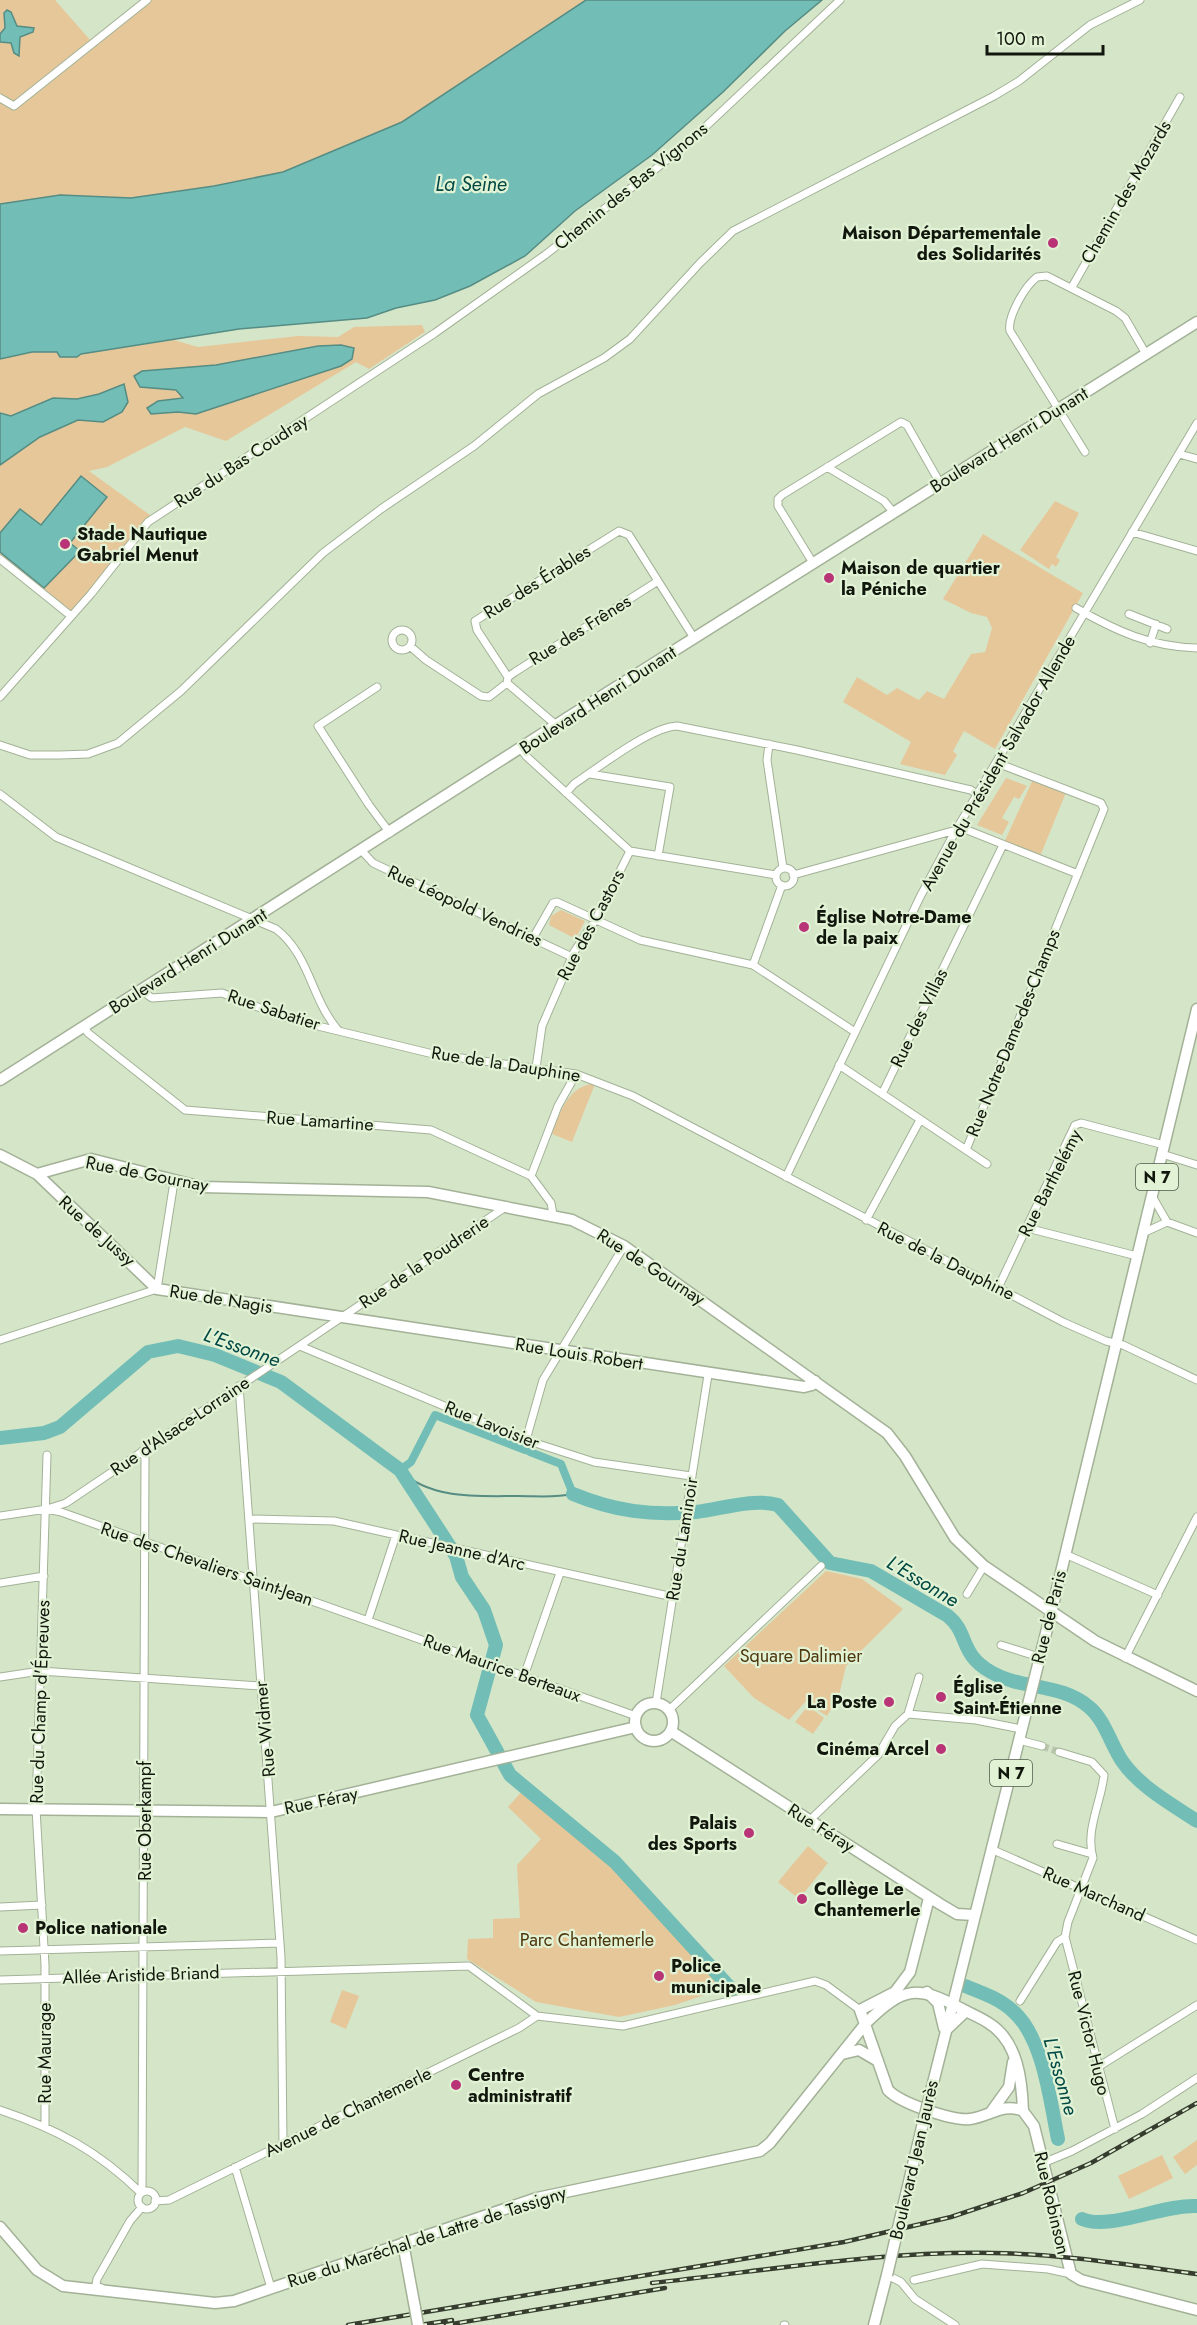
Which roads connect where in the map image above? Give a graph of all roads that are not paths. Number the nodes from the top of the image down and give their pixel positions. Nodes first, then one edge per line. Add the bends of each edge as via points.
1 (147, 0) edge
2 (840, 0) edge
3 (1140, 0) edge
4 (1180, 97) dead end
5 (0, 98) edge
6 (1072, 287) junction
7 (1197, 321) edge
8 (435, 333) joint
9 (1146, 354) junction
10 (1061, 412) junction
11 (1197, 423) edge
12 (1085, 452) dead end
13 (1179, 454) junction
14 (1197, 459) edge
15 (827, 467) junction
16 (940, 483) junction
17 (894, 513) junction
18 (1132, 532) junction
19 (1197, 551) edge
20 (0, 559) edge
21 (813, 563) junction
22 (658, 581) junction
23 (1076, 608) dead end
24 (1084, 612) junction
25 (1129, 614) dead end
26 (71, 616) junction
27 (1156, 624) junction
28 (1167, 629) dead end
29 (694, 638) junction
30 (1150, 643) junction
31 (410, 646) dead end
32 (1197, 648) edge
33 (507, 680) junction
34 (377, 687) dead end
35 (0, 697) edge
36 (556, 725) junction
37 (769, 744) junction
38 (0, 745) edge
39 (521, 748) junction
40 (997, 763) junction
41 (590, 774) junction
42 (566, 793) junction
43 (0, 794) edge
44 (978, 795) junction
45 (956, 830) junction
46 (390, 833) junction
47 (1003, 845) junction
48 (362, 851) junction
49 (630, 851) junction
50 (658, 856) junction
51 (783, 868) junction
52 (1078, 874) junction
53 (776, 875) junction
54 (794, 875) junction
55 (782, 885) junction
56 (255, 919) junction
57 (596, 919) junction
58 (533, 938) junction
59 (572, 957) junction
60 (753, 965) junction
61 (142, 991) junction
62 (1197, 1009) edge
63 (84, 1027) junction
64 (338, 1030) junction
65 (855, 1032) junction
66 (839, 1065) junction
67 (536, 1068) junction
68 (576, 1074) junction
69 (0, 1080) edge
70 (882, 1094) junction
71 (920, 1120) junction
72 (1163, 1149) junction
73 (966, 1150) junction
74 (0, 1155) edge
75 (987, 1164) dead end
76 (1197, 1165) edge
77 (37, 1174) junction
78 (531, 1176) junction
79 (786, 1177) junction
80 (174, 1182) junction
81 (1152, 1196) junction
82 (507, 1206) junction
83 (553, 1215) junction
84 (866, 1220) junction
85 (1167, 1222) junction
86 (1027, 1228) junction
87 (1143, 1233) junction
88 (1197, 1233) edge
89 (624, 1246) junction
90 (1137, 1256) junction
91 (157, 1288) junction
92 (998, 1288) junction
93 (342, 1318) junction
94 (0, 1340) edge
95 (1114, 1343) junction
96 (300, 1346) junction
97 (561, 1352) junction
98 (708, 1375) junction
99 (1197, 1380) edge
100 (815, 1381) junction
101 (239, 1386) junction
102 (526, 1440) junction
103 (142, 1451) junction
104 (47, 1455) dead end
105 (691, 1476) junction
106 (47, 1509) junction
107 (0, 1516) edge
108 (1197, 1517) edge
109 (250, 1520) junction
110 (396, 1535) junction
111 (145, 1542) junction
112 (1065, 1554) junction
113 (821, 1566) dead end
114 (984, 1566) junction
115 (560, 1573) junction
116 (44, 1576) junction
117 (255, 1580) junction
118 (0, 1582) edge
119 (967, 1594) dead end
120 (1158, 1595) junction
121 (673, 1597) junction
122 (1051, 1611) junction
123 (368, 1620) junction
124 (1001, 1645) dead end
125 (1039, 1657) junction
126 (1125, 1658) junction
127 (40, 1671) junction
128 (524, 1676) junction
129 (0, 1677) edge
130 (920, 1677) dead end
131 (146, 1678) junction
132 (261, 1686) junction
133 (1197, 1690) edge
134 (656, 1703) junction
135 (669, 1710) junction
136 (908, 1714) junction
137 (636, 1721) junction
138 (672, 1732) junction
139 (1020, 1735) junction
140 (1042, 1746) tunnel mouth
141 (1059, 1752) tunnel mouth
142 (0, 1809) edge
143 (36, 1809) junction
144 (145, 1811) junction
145 (272, 1812) junction
146 (810, 1820) junction
147 (1057, 1844) dead end
148 (991, 1849) junction
149 (1092, 1854) junction
150 (1081, 1888) junction
151 (929, 1898) junction
152 (42, 1905) junction
153 (0, 1907) edge
154 (974, 1915) junction
155 (1065, 1937) junction
156 (1197, 1940) edge
157 (280, 1943) junction
158 (144, 1947) junction
159 (45, 1949) junction
160 (0, 1951) edge
161 (282, 1971) junction
162 (910, 1972) junction
163 (144, 1976) junction
164 (46, 1978) junction
165 (0, 1980) edge
166 (913, 1991) junction
167 (927, 1992) junction
168 (954, 1999) junction
169 (1020, 2001) dead end
170 (1197, 2005) edge
171 (860, 2010) junction
172 (966, 2011) junction
173 (537, 2016) junction
174 (866, 2023) junction
175 (945, 2032) junction
176 (1013, 2053) junction
177 (842, 2054) junction
178 (878, 2061) junction
179 (1098, 2067) junction
180 (1197, 2078) edge
181 (0, 2110) edge
182 (1023, 2111) junction
183 (991, 2112) junction
184 (45, 2127) junction
185 (1115, 2129) junction
186 (282, 2144) junction
187 (1043, 2163) junction
188 (235, 2167) junction
189 (142, 2193) junction
190 (155, 2201) junction
191 (142, 2207) junction
192 (0, 2227) edge
193 (404, 2243) junction
194 (1071, 2274) junction
195 (887, 2275) junction
196 (914, 2280) dead end
197 (96, 2285) junction
198 (271, 2288) junction
199 (85, 2290) junction
200 (114, 2292) junction
201 (1197, 2310) edge
202 (418, 2325) edge
203 (874, 2325) edge
204 (955, 2325) edge

1 - 5 street via 14,106
2 - 8 street, Chemin des Bas Vignons via 685,146 545,255
3 - 38 street via 1090,25 994,96 733,231 630,339 538,394 474,446 322,553 164,707 118,743 88,754 60,755 30,755
4 - 6 street, Chemin des Mozards
6 - 9 street via 1125,318
6 - 10 street via 1047,276 1033,279 1009,324 1018,346
7 - 9 main road, Boulevard Henri Dunant
8 - 26 street, Rue du Bas Coudray via 148,522
9 - 10 main road, Boulevard Henri Dunant
10 - 12 street
10 - 16 main road, Boulevard Henri Dunant
11 - 13 street, Avenue du Président Salvador Allende
13 - 14 street
13 - 18 street, Avenue du Président Salvador Allende
15 - 16 street via 897,423 907,425
15 - 17 street via 884,501
15 - 21 street via 778,499 778,506
16 - 17 main road, Boulevard Henri Dunant
17 - 21 main road, Boulevard Henri Dunant
18 - 19 street
18 - 24 street, Avenue du Président Salvador Allende
20 - 26 street
21 - 29 main road, Boulevard Henri Dunant
22 - 29 street
22 - 33 street, Rue des Frênes
22 - 33 street, Rue des Érables via 625,531 619,531 475,621
23 - 24 street
24 - 30 street
24 - 40 street, Avenue du Président Salvador Allende
25 - 27 street
26 - 35 street, Rue du Bas Coudray
27 - 28 street
27 - 30 street
29 - 36 main road, Boulevard Henri Dunant
30 - 32 street
31 - 33 street, Rue des Frênes via 485,698
33 - 36 street
34 - 46 street via 318,726
36 - 39 main road, Boulevard Henri Dunant
37 - 41 street via 671,726 640,740
37 - 44 street via 971,790
37 - 51 street via 767,760
39 - 42 street
39 - 46 main road, Boulevard Henri Dunant
40 - 44 street, Avenue du Président Salvador Allende
40 - 52 street, Rue Notre-Dame-des-Champs via 1103,805
41 - 42 street
41 - 50 street via 670,787
42 - 49 street
43 - 56 street via 56,837
44 - 45 street, Avenue du Président Salvador Allende
45 - 47 street via 967,830
45 - 54 street
45 - 65 street, Avenue du Président Salvador Allende
46 - 48 main road, Boulevard Henri Dunant
47 - 52 street
47 - 70 street, Rue des Villas
48 - 56 main road, Boulevard Henri Dunant
48 - 58 street, Rue Léopold Vendries via 373,863
49 - 50 street
49 - 57 street, Rue des Castors
50 - 53 street
51 - 53 street
51 - 54 street
52 - 73 street, Rue Notre-Dame-des-Champs
53 - 55 street
54 - 55 street via 790,884
55 - 60 street
56 - 61 main road, Boulevard Henri Dunant
56 - 64 street via 276,929 296,948 323,1010
57 - 58 street via 555,901
57 - 59 street, Rue des Castors
57 - 60 street via 640,940
58 - 59 street, Rue Léopold Vendries
59 - 67 street, Rue des Castors via 542,1026
60 - 65 street
61 - 63 main road, Boulevard Henri Dunant
61 - 64 street, Rue Sabatier via 152,998 222,993 281,1016
62 - 72 main road, N 7
63 - 69 main road, Boulevard Henri Dunant
63 - 78 street, Rue Lamartine via 185,1110 423,1129
64 - 67 street, Rue de la Dauphine via 424,1052
65 - 66 street, Avenue du Président Salvador Allende
66 - 70 street
66 - 79 street, Avenue du Président Salvador Allende
67 - 68 street, Rue de la Dauphine
68 - 78 street via 558,1106
68 - 79 street, Rue de la Dauphine via 633,1096
70 - 71 street
71 - 73 street
71 - 84 street
72 - 76 street
72 - 81 main road, N 7
72 - 86 street, Rue Barthelémy via 1077,1123
73 - 75 street
74 - 77 main road
77 - 80 main road, Rue de Gournay via 91,1160
77 - 91 main road, Rue de Jussy
78 - 83 street, Rue Lamartine via 551,1203
79 - 84 street, Rue de la Dauphine
80 - 82 main road, Rue de Gournay via 202,1187 409,1190
80 - 91 street
81 - 85 street
81 - 87 main road, N 7
82 - 83 main road, Rue de Gournay
82 - 93 street, Rue de la Poudrerie
83 - 89 main road, Rue de Gournay
84 - 92 street, Rue de la Dauphine
85 - 87 street
85 - 88 street
86 - 90 street
86 - 92 street, Rue Barthelémy
87 - 90 main road, N 7
89 - 97 street
89 - 100 main road, Rue de Gournay
90 - 95 main road, N 7
91 - 93 main road, Rue de Nagis
91 - 94 street, Rue de Nagis
92 - 95 street, Rue de la Dauphine
93 - 96 street, Rue d'Alsace-Lorraine
93 - 97 main road, Rue Louis Robert
95 - 99 street, Rue de la Dauphine
95 - 112 main road, Rue de Paris / N 7
96 - 101 street, Rue d'Alsace-Lorraine
96 - 102 street, Rue Lavoisier
97 - 98 main road, Rue Louis Robert
97 - 102 street via 538,1391
98 - 100 main road, Rue Louis Robert via 804,1387
98 - 105 street, Rue du Laminoir
100 - 114 main road, Rue de Gournay via 897,1444 951,1532
101 - 103 street, Rue d'Alsace-Lorraine
101 - 109 street, Rue Widmer
102 - 105 street, Rue Lavoisier via 594,1462
103 - 106 street, Rue d'Alsace-Lorraine via 66,1503
103 - 111 street, Rue Oberkampf
104 - 106 street, Rue du Champ d'Épreuves
105 - 121 street, Rue du Laminoir
106 - 107 street
106 - 111 street, Rue des Chevaliers Saint-Jean
106 - 116 street, Rue du Champ d'Épreuves
108 - 120 street
109 - 110 street, Rue Jeanne d'Arc via 334,1521
109 - 117 street, Rue Widmer
110 - 115 street, Rue Jeanne d'Arc
110 - 123 street
111 - 117 street, Rue des Chevaliers Saint-Jean
111 - 131 street, Rue Oberkampf
112 - 120 street
112 - 122 main road, Rue de Paris / N 7
113 - 135 street
114 - 119 street
114 - 122 main road, Rue de Gournay
115 - 121 street, Rue Jeanne d'Arc
115 - 128 street
116 - 118 street
116 - 127 street, Rue du Champ d'Épreuves
117 - 123 street, Rue des Chevaliers Saint-Jean
117 - 132 street, Rue Widmer
120 - 126 street
121 - 134 street, Rue du Laminoir
122 - 125 main road, Rue de Paris / N 7
122 - 126 main road, Rue de Gournay
123 - 128 street, Rue Maurice Berteaux
124 - 125 street
125 - 139 main road, Rue de Paris / N 7
126 - 133 main road, Rue de Gournay
127 - 129 street
127 - 131 street
127 - 143 street, Rue du Champ d'Épreuves
128 - 137 street, Rue Maurice Berteaux
130 - 136 street
131 - 132 street
131 - 144 street, Rue Oberkampf
132 - 145 street, Rue Widmer
134 - 135 main road
134 - 137 main road via 646,1705
135 - 138 main road via 674,1723
136 - 139 street via 976,1720
136 - 146 street via 895,1726 878,1755
137 - 138 main road via 642,1737 652,1742 663,1740
137 - 145 main road, Rue Féray via 369,1791
138 - 146 main road, Rue Féray
139 - 140 street
139 - 148 main road, Rue de Paris / N 7
141 - 149 street via 1092,1762 1104,1775 1090,1833
142 - 143 main road, Rue Féray
143 - 144 main road, Rue Féray
143 - 152 street, Rue du Champ d'Épreuves
144 - 145 main road, Rue Féray
144 - 158 street, Rue Oberkampf
145 - 157 street, Rue Widmer
146 - 151 main road, Rue Féray
147 - 149 street
148 - 150 street, Rue Marchand
148 - 154 main road, Rue de Paris / N 7
149 - 150 street
150 - 155 street
150 - 156 street, Rue Marchand
151 - 154 main road, Rue Féray via 957,1914
151 - 162 main road
152 - 153 street
152 - 159 street, Rue du Champ d'Épreuves
154 - 168 main road, Rue de Paris / N 7
155 - 169 street via 1057,1942
155 - 179 street, Rue Victor Hugo
157 - 158 street, Allée Aristide Briand
157 - 161 street, Rue Widmer
158 - 159 street, Allée Aristide Briand
158 - 163 street, Rue Oberkampf
159 - 160 street, Allée Aristide Briand
159 - 164 street, Rue Maurage
161 - 163 street, Allée Aristide Briand
161 - 173 street, Allée Aristide Briand via 469,1966
161 - 186 street, Rue Widmer
162 - 166 main road
162 - 171 main road via 895,1992
163 - 164 street, Allée Aristide Briand
163 - 189 street, Rue Oberkampf
164 - 165 street, Allée Aristide Briand
164 - 184 street, Rue Maurage
166 - 167 main road
166 - 174 main road, Rue du Maréchal de Lattre de Tassigny via 882,2008
167 - 168 main road
167 - 175 main road via 938,2003
168 - 172 main road, Rue Robinson
168 - 175 main road, Boulevard Jean Jaurès / N 7
170 - 179 street
171 - 173 street via 815,1981 623,2026
171 - 174 main road
172 - 175 main road
172 - 176 main road, Rue Robinson via 993,2026
173 - 186 street, Avenue de Chantemerle
174 - 177 main road, Rue du Maréchal de Lattre de Tassigny
174 - 178 main road
175 - 195 main road, Boulevard Jean Jaurès / N 7, bridge
176 - 182 main road, Rue Robinson
176 - 183 main road via 1009,2087
177 - 178 main road via 859,2050
177 - 193 main road, Rue du Maréchal de Lattre de Tassigny via 770,2144 756,2153 537,2198
178 - 183 main road via 888,2090 897,2098 958,2118 973,2119
179 - 185 street, Rue Victor Hugo
180 - 185 street
181 - 184 street
182 - 183 main road via 1007,2108
182 - 187 main road, Rue Robinson via 1034,2126
184 - 189 street via 95,2153
185 - 187 street
186 - 188 street, Avenue de Chantemerle
187 - 194 main road, Rue Robinson
188 - 190 street, Avenue de Chantemerle via 169,2200
188 - 198 street
189 - 190 street via 150,2192
189 - 191 street via 138,2200
190 - 191 street via 150,2208
191 - 197 street via 130,2221
192 - 199 main road, Rue du Maréchal de Lattre de Tassigny via 47,2278
193 - 198 main road, Rue du Maréchal de Lattre de Tassigny
193 - 202 main road, bridge
194 - 196 street via 982,2264
194 - 201 main road, Rue Robinson via 1081,2280
195 - 203 main road, Boulevard Jean Jaurès / N 7
195 - 204 street via 903,2283 915,2300
197 - 199 street
197 - 200 street
198 - 200 main road, Rue du Maréchal de Lattre de Tassigny via 215,2303
199 - 200 main road, Rue du Maréchal de Lattre de Tassigny

